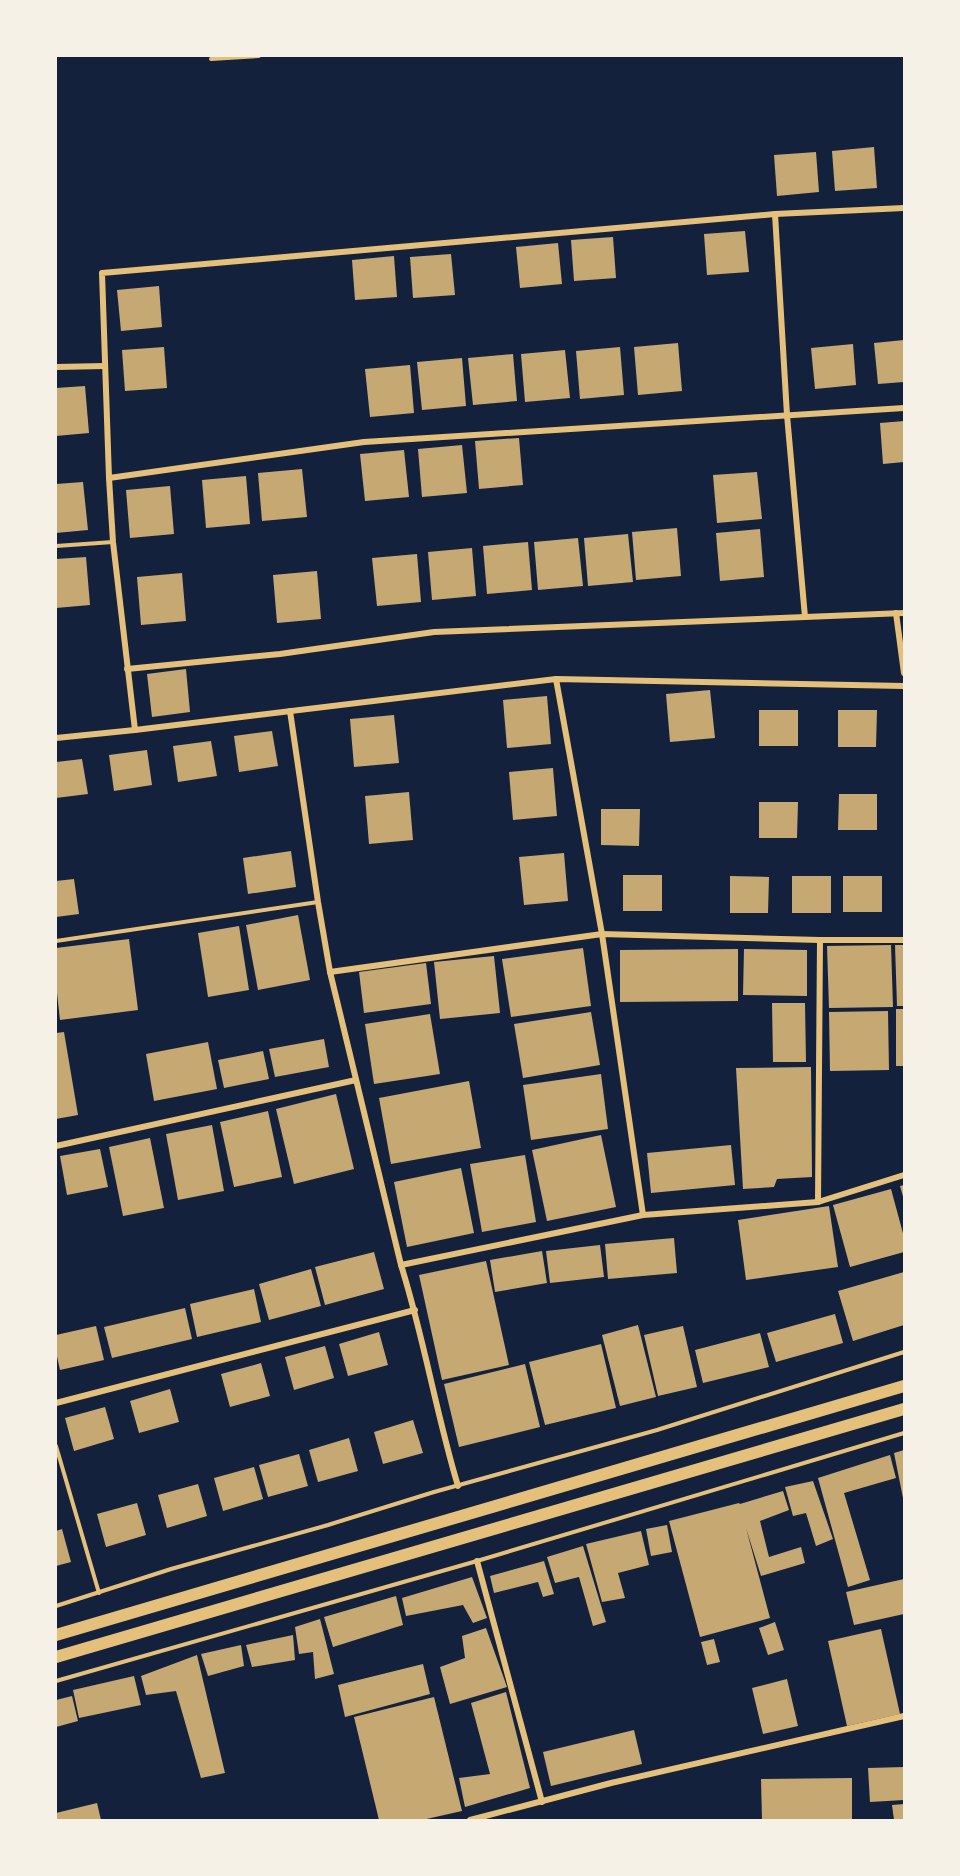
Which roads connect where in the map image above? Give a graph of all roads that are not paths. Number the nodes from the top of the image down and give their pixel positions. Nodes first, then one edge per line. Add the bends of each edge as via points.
1 (259, 56) edge
2 (211, 59) dead end
3 (904, 208) edge
4 (775, 214) junction
5 (105, 366) junction
6 (56, 367) edge
7 (904, 408) edge
8 (787, 415) junction
9 (109, 478) junction
10 (113, 542) junction
11 (56, 546) edge
12 (904, 613) edge
13 (896, 614) junction
14 (805, 618) junction
15 (127, 669) junction
16 (904, 673) edge
17 (556, 679) junction
18 (904, 686) edge
19 (290, 711) junction
20 (135, 730) junction
21 (56, 738) edge
22 (318, 902) junction
23 (602, 934) junction
24 (56, 940) edge
25 (820, 940) junction
26 (904, 940) edge
27 (330, 972) junction
28 (356, 1080) junction
29 (56, 1146) edge
30 (904, 1175) edge
31 (818, 1202) junction
32 (643, 1215) junction
33 (401, 1265) junction
34 (415, 1310) junction
35 (904, 1352) edge
36 (904, 1386) edge
37 (56, 1403) edge
38 (904, 1408) edge
39 (904, 1433) edge
40 (56, 1446) edge
41 (458, 1486) junction
42 (477, 1561) junction
43 (99, 1593) junction
44 (56, 1606) edge
45 (56, 1635) edge
46 (56, 1657) edge
47 (56, 1681) edge
48 (904, 1716) edge
49 (542, 1802) junction
50 (470, 1821) edge

1 - 2 lane
3 - 4 street
4 - 5 street via 102,273
4 - 8 street
5 - 6 street
5 - 9 street
7 - 8 street
8 - 9 street via 364,442
8 - 14 street
9 - 10 street
10 - 11 lane
10 - 15 street
12 - 13 street
13 - 14 street
13 - 16 street
14 - 15 street via 434,632 280,654
15 - 20 street
17 - 18 street
17 - 19 street
17 - 23 street
19 - 20 street
19 - 22 street
20 - 21 street
22 - 24 lane
22 - 27 street
23 - 25 street
23 - 27 street
23 - 32 street
25 - 26 street
25 - 31 street
27 - 28 street
28 - 29 street
28 - 33 street
30 - 31 street
31 - 32 street
32 - 33 street
33 - 34 street
34 - 37 street
34 - 41 street
35 - 41 lane via 657,1430
36 - 45 main road
38 - 46 main road
39 - 42 lane
40 - 43 lane
41 - 43 lane
42 - 47 lane
42 - 49 street
43 - 44 lane
48 - 49 street
49 - 50 street

